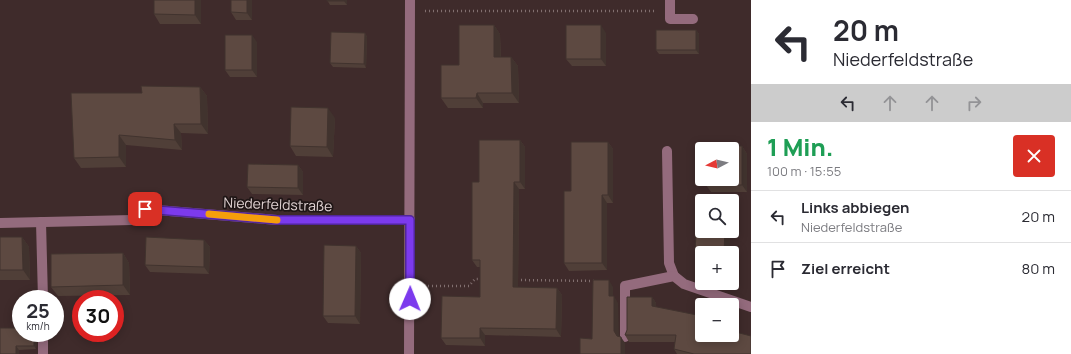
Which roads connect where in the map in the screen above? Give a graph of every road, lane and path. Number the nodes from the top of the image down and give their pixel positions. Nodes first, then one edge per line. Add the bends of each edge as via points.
1 (410, 0) edge
2 (670, 0) edge
3 (410, 11) junction
4 (670, 11) junction
5 (693, 19) dead end
6 (667, 151) dead end
7 (145, 209) dead end
8 (132, 220) dead end
9 (410, 220) junction
10 (42, 222) junction
11 (0, 223) edge
12 (674, 276) junction
13 (490, 279) edge
14 (513, 280) edge
15 (598, 281) edge
16 (410, 286) junction
17 (43, 290) edge
18 (751, 307) edge
19 (625, 337) edge
20 (43, 342) edge
21 (43, 354) edge
22 (409, 354) edge

1 - 3 street
2 - 4 street
3 - 4 path
3 - 9 street
4 - 5 street via 670,18
6 - 12 street via 669,263
7 - 9 street, Niederfeldstraße via 277,220
8 - 10 street
9 - 16 street
10 - 11 street
10 - 17 street
12 - 18 street via 684,284
12 - 19 street via 625,286
13 - 16 path via 475,279 469,286
14 - 15 path
16 - 22 street
20 - 21 street

